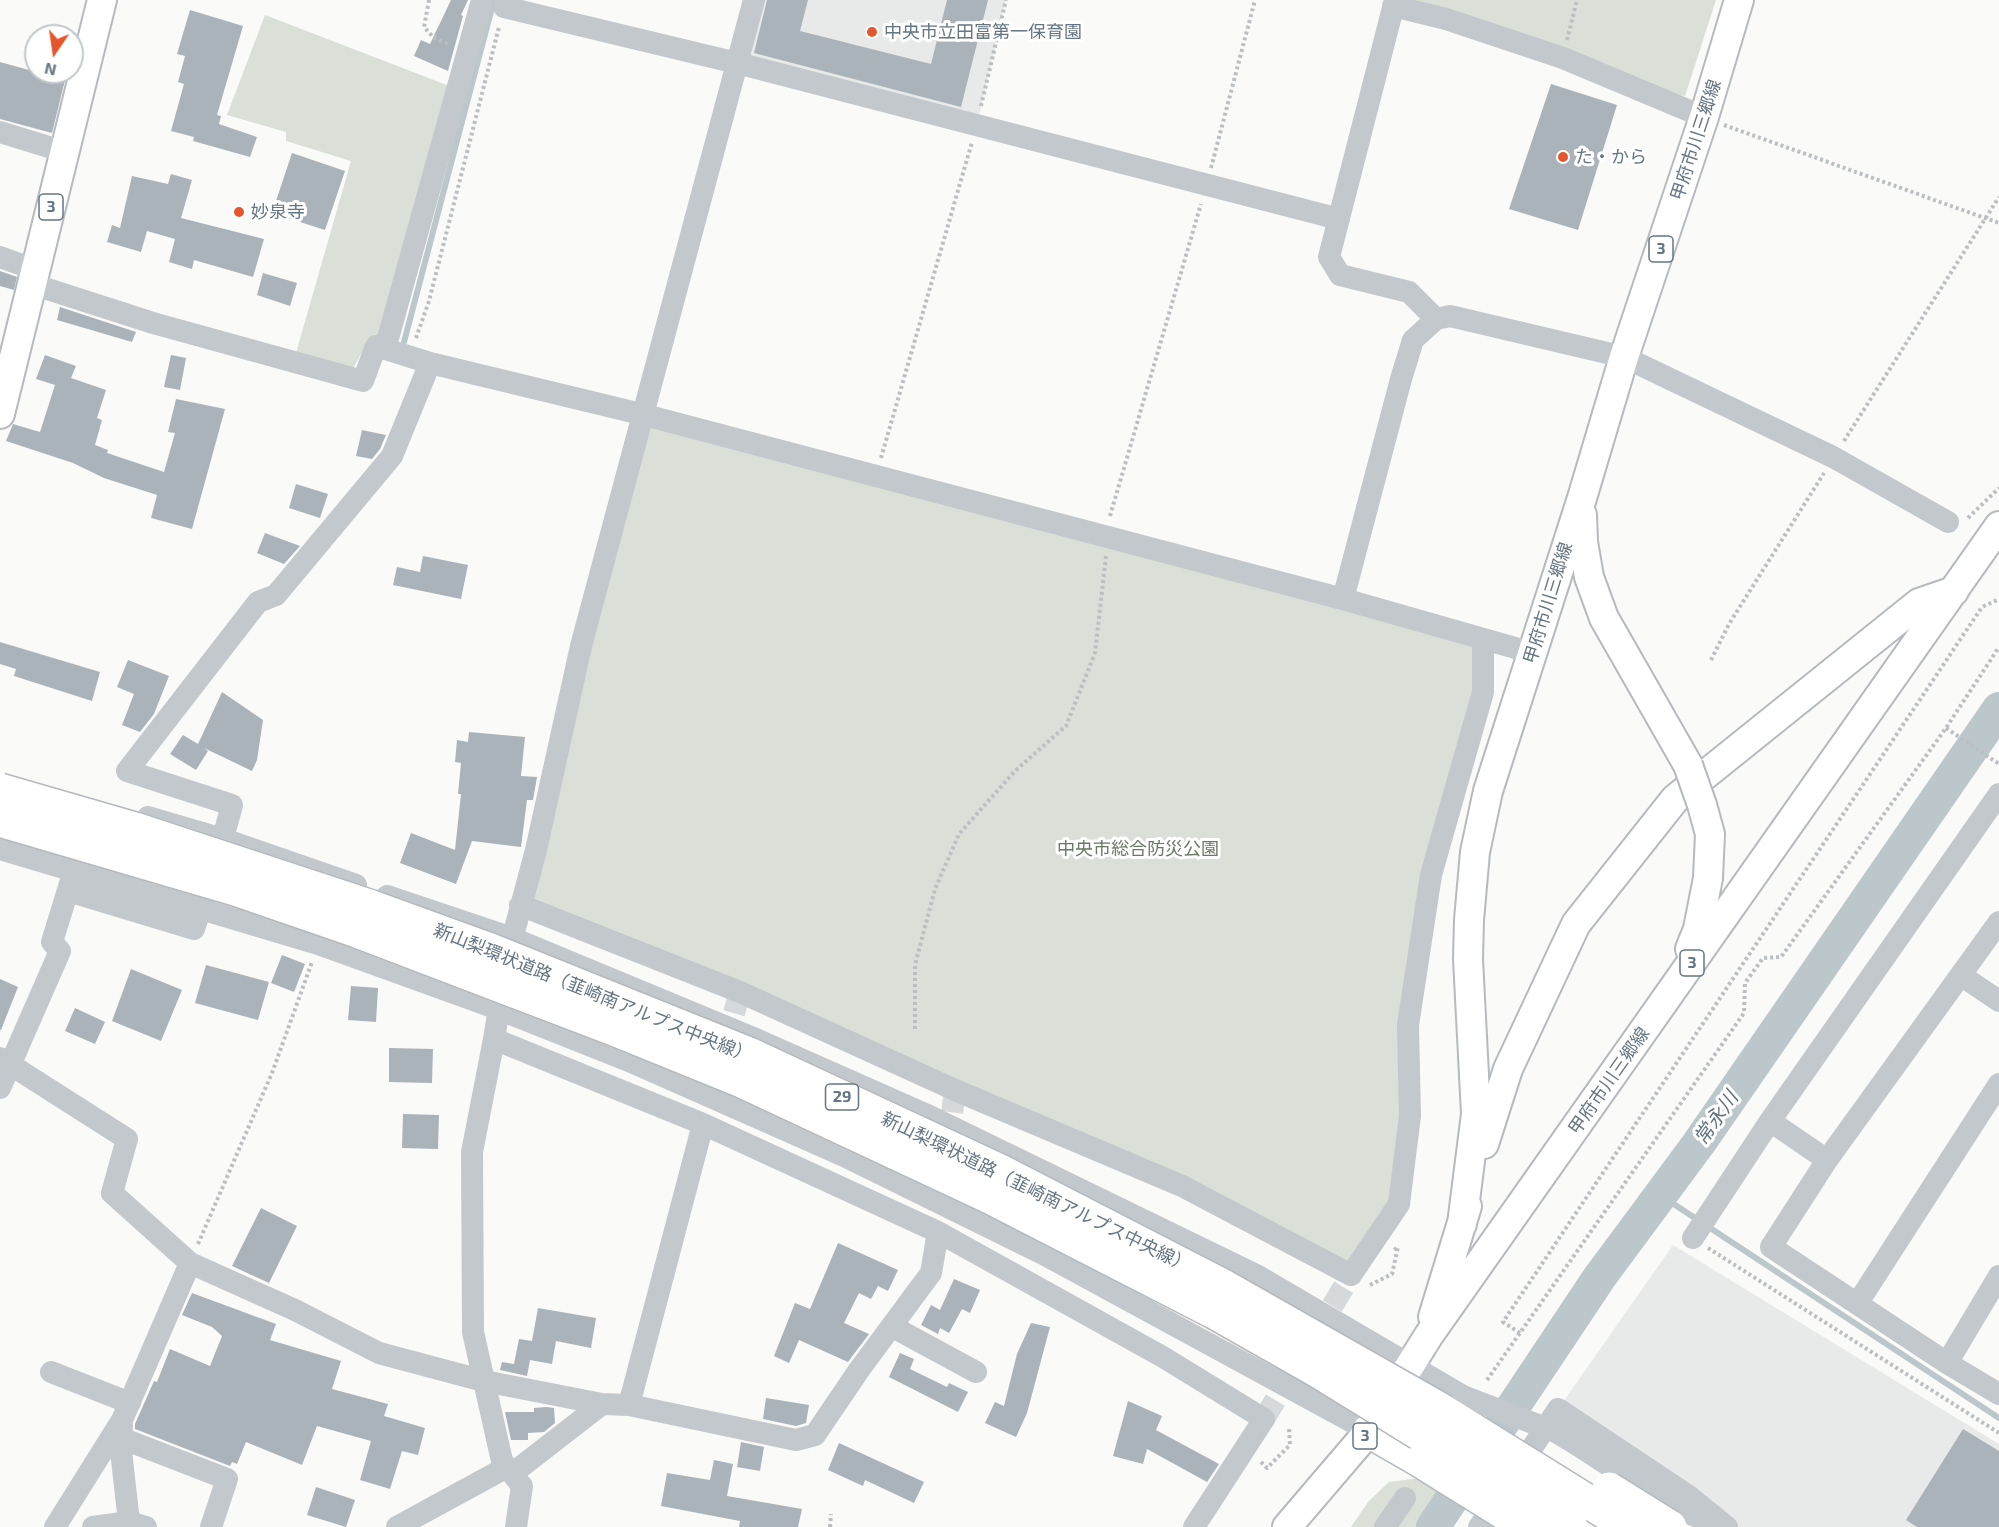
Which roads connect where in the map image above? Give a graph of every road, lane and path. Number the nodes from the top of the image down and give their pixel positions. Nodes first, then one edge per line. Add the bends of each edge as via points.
1 (100, 0) edge
2 (429, 0) edge
3 (482, 0) edge
4 (753, 0) edge
5 (1006, 0) edge
6 (1255, 0) edge
7 (1577, 0) edge
8 (1739, 0) edge
9 (1394, 3) edge
10 (504, 7) joint
11 (469, 52) junction
12 (1563, 58) junction
13 (737, 63) junction
14 (1704, 117) junction
15 (977, 124) junction
16 (0, 132) edge
17 (65, 152) junction
18 (1207, 183) junction
19 (1999, 197) edge
20 (1986, 218) junction
21 (1339, 219) junction
22 (1999, 223) edge
23 (0, 257) edge
24 (34, 277) junction
25 (1436, 320) junction
26 (385, 349) junction
27 (1623, 357) junction
28 (420, 359) junction
29 (0, 414) edge
30 (641, 414) junction
31 (1833, 457) junction
32 (875, 476) junction
33 (1999, 488) edge
34 (1582, 498) junction
35 (1948, 522) joint
36 (1999, 526) edge
37 (1104, 536) junction
38 (1953, 591) junction
39 (1343, 599) junction
40 (1999, 599) edge
41 (1483, 639) junction
42 (1999, 647) edge
43 (1533, 653) junction
44 (1711, 660) dead end
45 (1946, 728) junction
46 (1999, 764) edge
47 (0, 773) edge
48 (0, 790) edge
49 (1999, 794) edge
50 (0, 820) edge
51 (224, 839) junction
52 (0, 849) edge
53 (71, 881) junction
54 (520, 905) junction
55 (201, 909) junction
56 (1999, 922) edge
57 (512, 938) junction
58 (318, 944) junction
59 (1962, 976) junction
60 (1677, 984) junction
61 (1999, 1001) edge
62 (498, 1009) junction
63 (915, 1029) dead end
64 (494, 1039) junction
65 (5, 1061) edge
66 (1999, 1084) edge
67 (0, 1088) edge
68 (1770, 1121) junction
69 (703, 1125) junction
70 (1827, 1160) junction
71 (1462, 1224) junction
72 (938, 1232) junction
73 (1692, 1238) joint
74 (190, 1263) junction
75 (1999, 1276) edge
76 (1857, 1304) junction
77 (893, 1328) junction
78 (1520, 1333) junction
79 (1429, 1335) junction
80 (1947, 1363) junction
81 (1410, 1365) junction
82 (51, 1372) dead end
83 (976, 1372) dead end
84 (484, 1381) junction
85 (1475, 1388) junction
86 (1999, 1394) edge
87 (602, 1404) junction
88 (629, 1405) junction
89 (124, 1420) junction
90 (1289, 1428) dead end
91 (1369, 1431) junction
92 (1999, 1433) edge
93 (1263, 1456) dead end
94 (510, 1470) junction
95 (1405, 1498) dead end
96 (831, 1514) dead end
97 (137, 1524) edge
98 (54, 1527) edge
99 (93, 1527) edge
100 (211, 1527) edge
101 (397, 1527) edge
102 (516, 1527) edge
103 (830, 1527) edge
104 (1194, 1527) edge
105 (1287, 1527) edge
106 (1385, 1527) edge
107 (1479, 1527) edge
108 (1527, 1527) edge
109 (1571, 1527) edge
110 (1629, 1527) edge
111 (1670, 1527) edge
112 (1720, 1527) edge
113 (1727, 1527) edge

1 - 17 main road, 3
2 - 11 path via 423,22 427,33
3 - 11 street
4 - 13 street
5 - 15 path
6 - 18 path
7 - 12 path
8 - 14 main road, 甲府市川三郷線 / 3
9 - 12 street
9 - 21 street
10 - 13 street
10 - 28 path via 429,301
11 - 26 street
12 - 14 street
13 - 15 street
13 - 30 street
14 - 20 path
14 - 27 main road, 甲府市川三郷線 / 3
15 - 18 street
15 - 32 path
16 - 17 street
17 - 24 main road, 3
18 - 21 street
18 - 37 path
19 - 20 path
20 - 22 path
20 - 31 path
21 - 25 street via 1329,257 1340,274 1409,292
23 - 24 street
24 - 26 street via 153,323 363,381 376,346
24 - 29 main road, 3
25 - 27 street via 1450,316 1473,320
25 - 39 street via 1413,340
26 - 28 street
27 - 31 street
27 - 34 main road, 甲府市川三郷線 / 3
28 - 30 street
28 - 51 street via 392,456 276,595 258,602 127,771 232,805
30 - 32 street
30 - 54 street
31 - 35 street
31 - 44 path via 1729,624
32 - 37 street
33 - 35 path via 1958,524
34 - 43 main road, 甲府市川三郷線 / 3
34 - 60 main road, bridge via 1587,565 1604,618 1688,765 1710,834 1708,878 1698,929
36 - 38 main road, 甲府市川三郷線 / 3
37 - 39 street
37 - 63 path via 1106,557 1095,652 1066,726 1015,771 959,834 935,888 915,965
38 - 60 main road, 甲府市川三郷線 / 3
38 - 71 main road, 甲府市川三郷線 / 3 via 1919,603 1676,798 1576,924 1508,1069
39 - 41 street
40 - 78 path via 1982,607 1503,1322
41 - 43 street
41 - 54 street via 1483,692 1431,876 1410,1013 1410,1116 1399,1204 1351,1275 1182,1186 955,1090 730,988
42 - 45 path
43 - 71 main road, 甲府市川三郷線 / 3 via 1488,791 1475,852 1468,959 1476,1114
45 - 46 path
45 - 78 path via 1781,957 1763,958 1745,983 1744,1013
47 - 51 street
48 - 110 highway, 新山梨環状道路（韮崎南アルプス中央線） / 29, bridge via 135,829 372,907 618,1000 846,1098 1000,1171 1225,1287 1436,1407
49 - 68 street
50 - 109 highway, 新山梨環状道路（韮崎南アルプス中央線） / 29, bridge via 235,889 357,931 742,1081 990,1197 1214,1312 1328,1377
51 - 55 street
51 - 57 street
52 - 53 street
53 - 55 street
53 - 65 street via 52,942 60,951
54 - 57 street
55 - 58 street
56 - 59 street
57 - 62 street
57 - 81 street via 925,1114 1258,1276
58 - 62 street
58 - 74 path via 272,1073
59 - 61 street
59 - 70 street
60 - 79 main road, 甲府市川三郷線 / 3
62 - 64 street
62 - 91 street via 629,1061 844,1156 1049,1257
64 - 69 street
64 - 84 street via 472,1152 473,1332
65 - 67 street
65 - 74 street via 127,1139 112,1193
66 - 76 street
68 - 70 street
68 - 73 street
69 - 72 street
69 - 88 street
70 - 76 street via 1771,1247
71 - 79 main road, 甲府市川三郷線 / 3
72 - 77 street via 931,1273
72 - 104 street via 1163,1357 1264,1419
73 - 92 path
74 - 84 street via 379,1353
74 - 89 street
75 - 80 street
76 - 80 street
77 - 83 street
77 - 88 street via 815,1435 796,1440
78 - 85 path
79 - 81 main road, 甲府市川三郷線 / 3
80 - 86 street
81 - 85 street
81 - 91 main road, 甲府市川三郷線 / 3
82 - 89 street
84 - 87 street
84 - 94 street via 502,1461
85 - 111 highway, bridge
85 - 112 street, bridge via 1576,1444 1668,1504
87 - 88 street
87 - 94 street
89 - 97 street
89 - 98 street
89 - 100 street via 227,1479
90 - 93 path via 1290,1445 1267,1468 1261,1464
91 - 105 main road, 甲府市川三郷線 / 3
91 - 108 highway, bridge
94 - 101 street
94 - 102 street via 522,1486
95 - 106 street
96 - 103 path
97 - 99 street
107 - 113 street via 1558,1409 1690,1497

